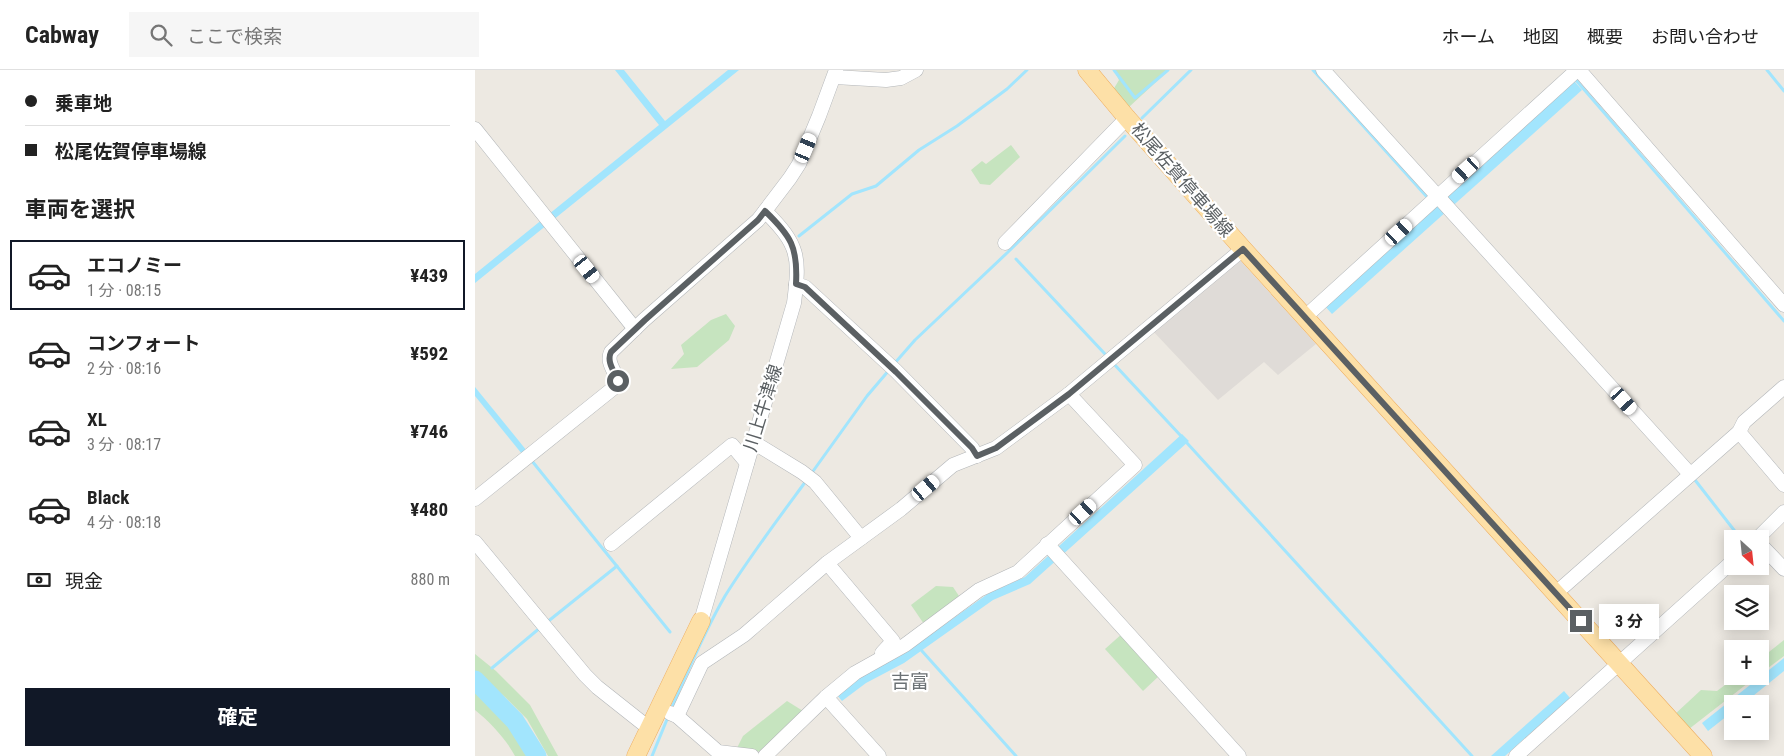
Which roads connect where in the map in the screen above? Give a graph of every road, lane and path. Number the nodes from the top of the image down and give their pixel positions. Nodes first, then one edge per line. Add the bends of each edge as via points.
1 (915, 70) edge
2 (1087, 70) edge
3 (1323, 70) edge
4 (1578, 70) edge
5 (836, 73) edge
6 (1127, 118) junction
7 (475, 129) edge
8 (1440, 196) junction
9 (765, 211) junction
10 (1005, 243) dead end
11 (1243, 249) junction
12 (796, 284) junction
13 (1784, 305) edge
14 (1305, 317) junction
15 (635, 329) junction
16 (1784, 387) edge
17 (1069, 394) junction
18 (1739, 432) junction
19 (753, 442) junction
20 (977, 456) junction
21 (747, 463) junction
22 (1690, 474) junction
23 (1784, 485) edge
24 (475, 499) edge
25 (1784, 512) edge
26 (1766, 530) edge
27 (861, 538) junction
28 (475, 542) edge
29 (611, 544) dead end
30 (1049, 547) junction
31 (1769, 553) edge
32 (827, 563) junction
33 (1724, 569) edge
34 (1784, 569) edge
35 (1556, 593) junction
36 (701, 621) joint
37 (872, 664) junction
38 (1619, 664) junction
39 (825, 697) junction
40 (660, 708) junction
41 (677, 716) junction
42 (650, 729) junction
43 (636, 756) edge
44 (752, 756) edge
45 (765, 756) edge
46 (879, 756) edge
47 (1239, 756) edge
48 (1516, 756) edge
49 (1703, 756) edge

1 - 5 street via 901,78 886,80
2 - 6 main road, 松尾佐賀停車場線
3 - 8 street
4 - 8 street
4 - 13 street
5 - 9 street via 799,164
6 - 10 street
6 - 11 main road, 松尾佐賀停車場線
7 - 15 street
8 - 14 street
8 - 22 street
9 - 12 street, 川上牛津線 via 791,240 796,256
9 - 15 street
11 - 14 main road, 松尾佐賀停車場線
11 - 17 street
12 - 19 street, 川上牛津線
12 - 20 street via 805,287 896,372
14 - 35 main road, 松尾佐賀停車場線
15 - 24 street via 609,356 618,381 616,386
16 - 18 street via 1744,422
17 - 20 street via 996,448
17 - 30 street via 1135,465
18 - 22 street
18 - 23 street
19 - 21 street, 川上牛津線
19 - 27 street via 815,482
20 - 27 street via 953,465
21 - 29 street via 732,445
21 - 36 street, 川上牛津線
22 - 35 street
25 - 26 street
27 - 32 street
28 - 42 street via 597,688
30 - 37 street via 1018,572 979,590 905,645
30 - 47 street
31 - 34 street
32 - 37 street via 893,641
32 - 41 street via 744,635 702,663
33 - 38 street
35 - 38 main road, 松尾佐賀停車場線
36 - 40 main road, 川上牛津線
37 - 39 street
38 - 48 street
38 - 49 main road, 松尾佐賀停車場線
39 - 45 street
39 - 46 street
40 - 41 street
40 - 42 main road, 川上牛津線
41 - 44 street via 718,752
42 - 43 main road, 川上牛津線

